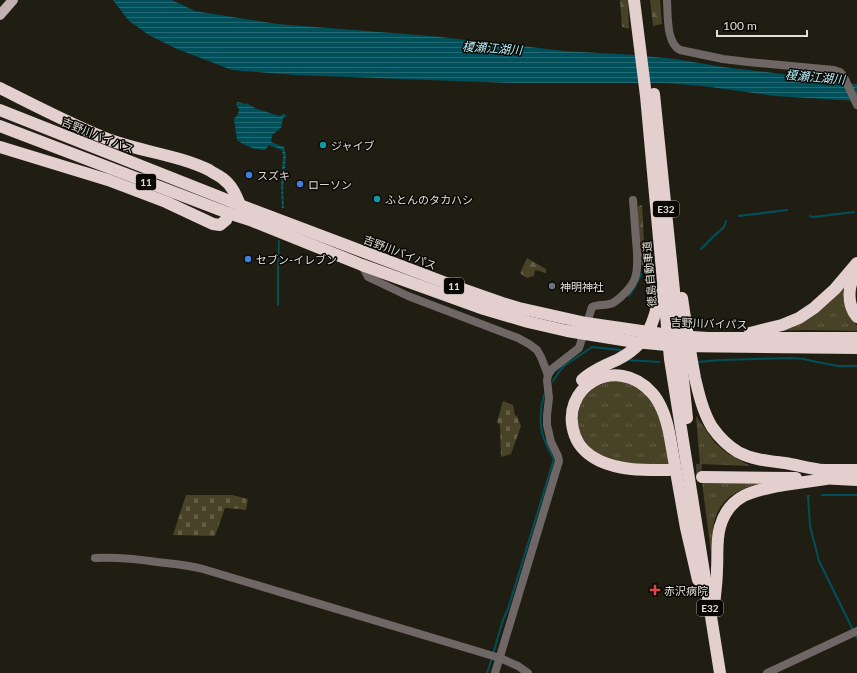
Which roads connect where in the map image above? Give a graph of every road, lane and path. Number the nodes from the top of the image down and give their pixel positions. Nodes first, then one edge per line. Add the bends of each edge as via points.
1 (13, 0) edge
2 (634, 0) edge
3 (642, 0) edge
4 (667, 0) edge
5 (0, 15) edge
6 (642, 31) junction
7 (0, 88) edge
8 (650, 96) junction
9 (857, 105) edge
10 (0, 110) edge
11 (0, 126) edge
12 (0, 147) edge
13 (205, 168) junction
14 (184, 183) junction
15 (633, 200) dead end
16 (240, 205) junction
17 (228, 213) junction
18 (857, 263) edge
19 (362, 265) junction
20 (857, 272) edge
21 (662, 275) junction
22 (857, 317) edge
23 (676, 323) junction
24 (585, 329) junction
25 (727, 338) junction
26 (857, 338) edge
27 (839, 348) junction
28 (857, 348) edge
29 (857, 354) edge
30 (680, 359) junction
31 (548, 375) junction
32 (857, 470) edge
33 (702, 474) tunnel mouth
34 (825, 474) junction
35 (857, 480) edge
36 (95, 558) dead end
37 (712, 623) junction
38 (855, 632) edge
39 (495, 656) junction
40 (495, 673) edge
41 (528, 673) edge
42 (719, 673) edge
43 (767, 673) edge

1 - 5 main road
2 - 6 highway, 徳島自動車道 / E32
3 - 6 highway, 徳島自動車道 / E32
4 - 9 street via 672,42 680,50 742,61 834,70 840,72 846,80
6 - 8 highway, 徳島自動車道 / E32
7 - 13 highway via 110,140
8 - 21 highway, 徳島自動車道 / E32
8 - 23 highway, 徳島自動車道 / E32 via 664,192
10 - 14 highway, 吉野川バイパス / 11
11 - 17 highway, 吉野川バイパス / 11
12 - 17 highway via 108,180 166,202 213,224 220,225 226,220
13 - 14 highway via 203,178 199,182
13 - 16 highway via 230,184
14 - 16 highway, 吉野川バイパス / 11
15 - 24 street via 637,253 635,277 628,289 613,302 592,307
16 - 24 highway, 吉野川バイパス / 11 via 462,289
17 - 19 highway, 吉野川バイパス / 11
18 - 25 highway via 835,289 799,318 782,325
19 - 24 highway, 吉野川バイパス / 11 via 528,322
19 - 31 street via 368,277 408,296 529,344 537,350
20 - 22 highway via 852,280 849,297 850,306
21 - 23 highway, 徳島自動車道 / E32
21 - 42 highway via 654,319 644,338 634,349 575,386 566,406 565,429 568,441 576,452 594,467 622,476 670,474 624,468 599,461 581,448 572,428 576,399 589,384 606,376 627,376 636,380 653,394 660,405 670,432 686,528
23 - 30 highway, 徳島自動車道 / E32
23 - 30 highway
24 - 25 highway, 吉野川バイパス / 11
24 - 27 highway, 吉野川バイパス / 11 via 635,342 677,346
24 - 31 street via 579,348
25 - 26 highway, 吉野川バイパス / 11
27 - 28 highway, 吉野川バイパス / 11
27 - 29 highway
30 - 34 highway via 698,389 712,426 728,445 751,458 785,463
30 - 37 highway, 徳島自動車道 / E32 via 700,544
31 - 39 street via 550,398 547,425 559,461
32 - 34 highway
33 - 34 highway
34 - 35 highway
34 - 37 highway via 757,490 746,494 728,508 720,527
36 - 39 street via 121,558 193,567
37 - 42 highway, 徳島自動車道 / E32
38 - 43 street
39 - 40 street
39 - 41 street

